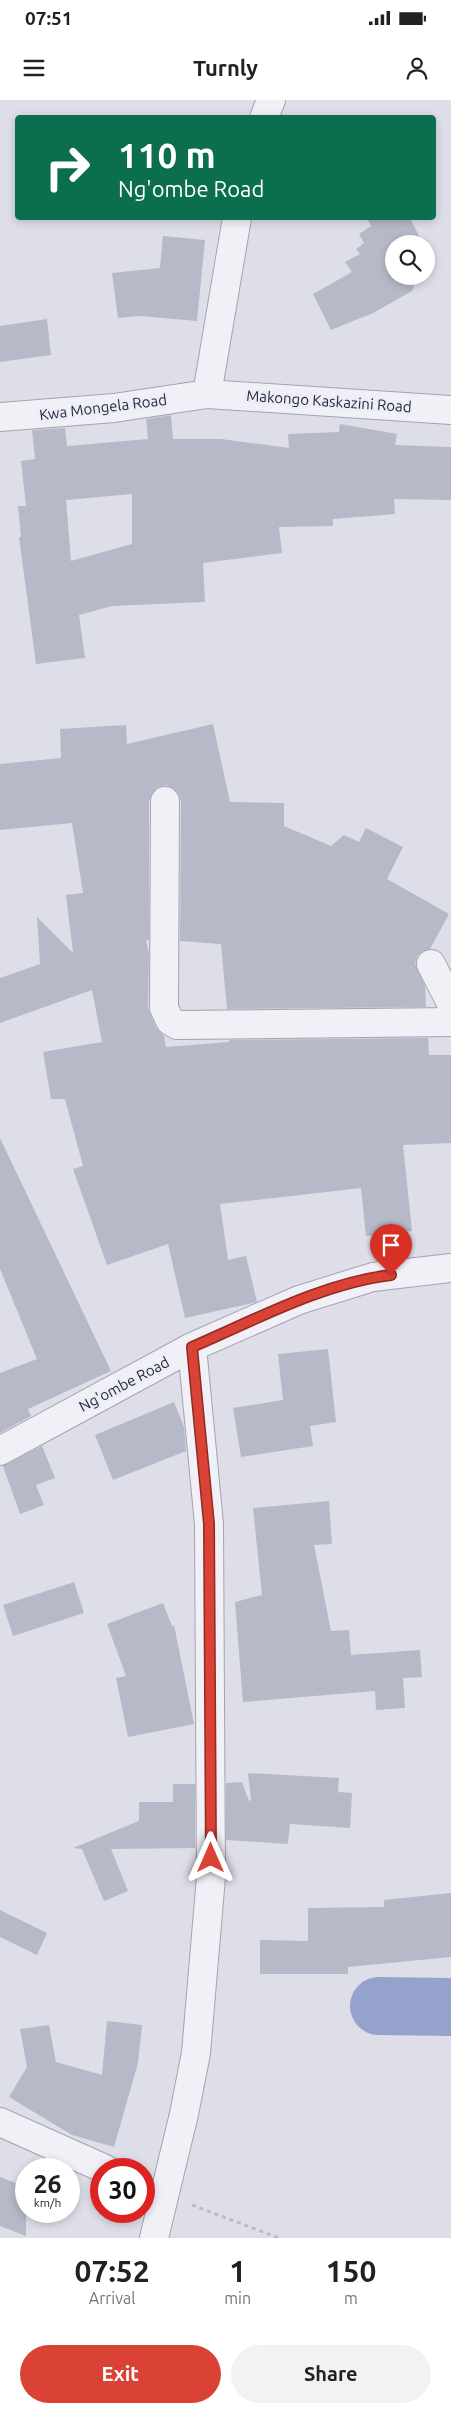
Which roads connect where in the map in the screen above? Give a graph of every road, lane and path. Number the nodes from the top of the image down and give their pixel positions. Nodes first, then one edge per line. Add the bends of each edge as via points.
1 (272, 100) edge
2 (265, 115) edge
3 (237, 220) edge
4 (207, 394) junction
5 (451, 410) edge
6 (0, 418) edge
7 (165, 801) dead end
8 (431, 964) dead end
9 (451, 1003) edge
10 (451, 1022) edge
11 (450, 1266) edge
12 (192, 1347) junction
13 (0, 1451) edge
14 (0, 2122) edge
15 (90, 2162) edge
16 (155, 2187) edge
17 (155, 2190) edge
18 (154, 2223) edge
19 (154, 2238) edge
20 (279, 2238) edge

1 - 2 street
3 - 4 street
4 - 5 street, Makongo Kaskazini Road
4 - 6 street, Kwa Mongela Road via 114,408
7 - 10 street via 164,1008 170,1021 177,1026
8 - 9 street
11 - 12 street, Ng'ombe Road via 373,1277 299,1300
12 - 13 street, Ng'ombe Road
12 - 16 street via 209,1524 211,1877 196,2053 184,2114
14 - 15 street
17 - 20 path
18 - 19 street

